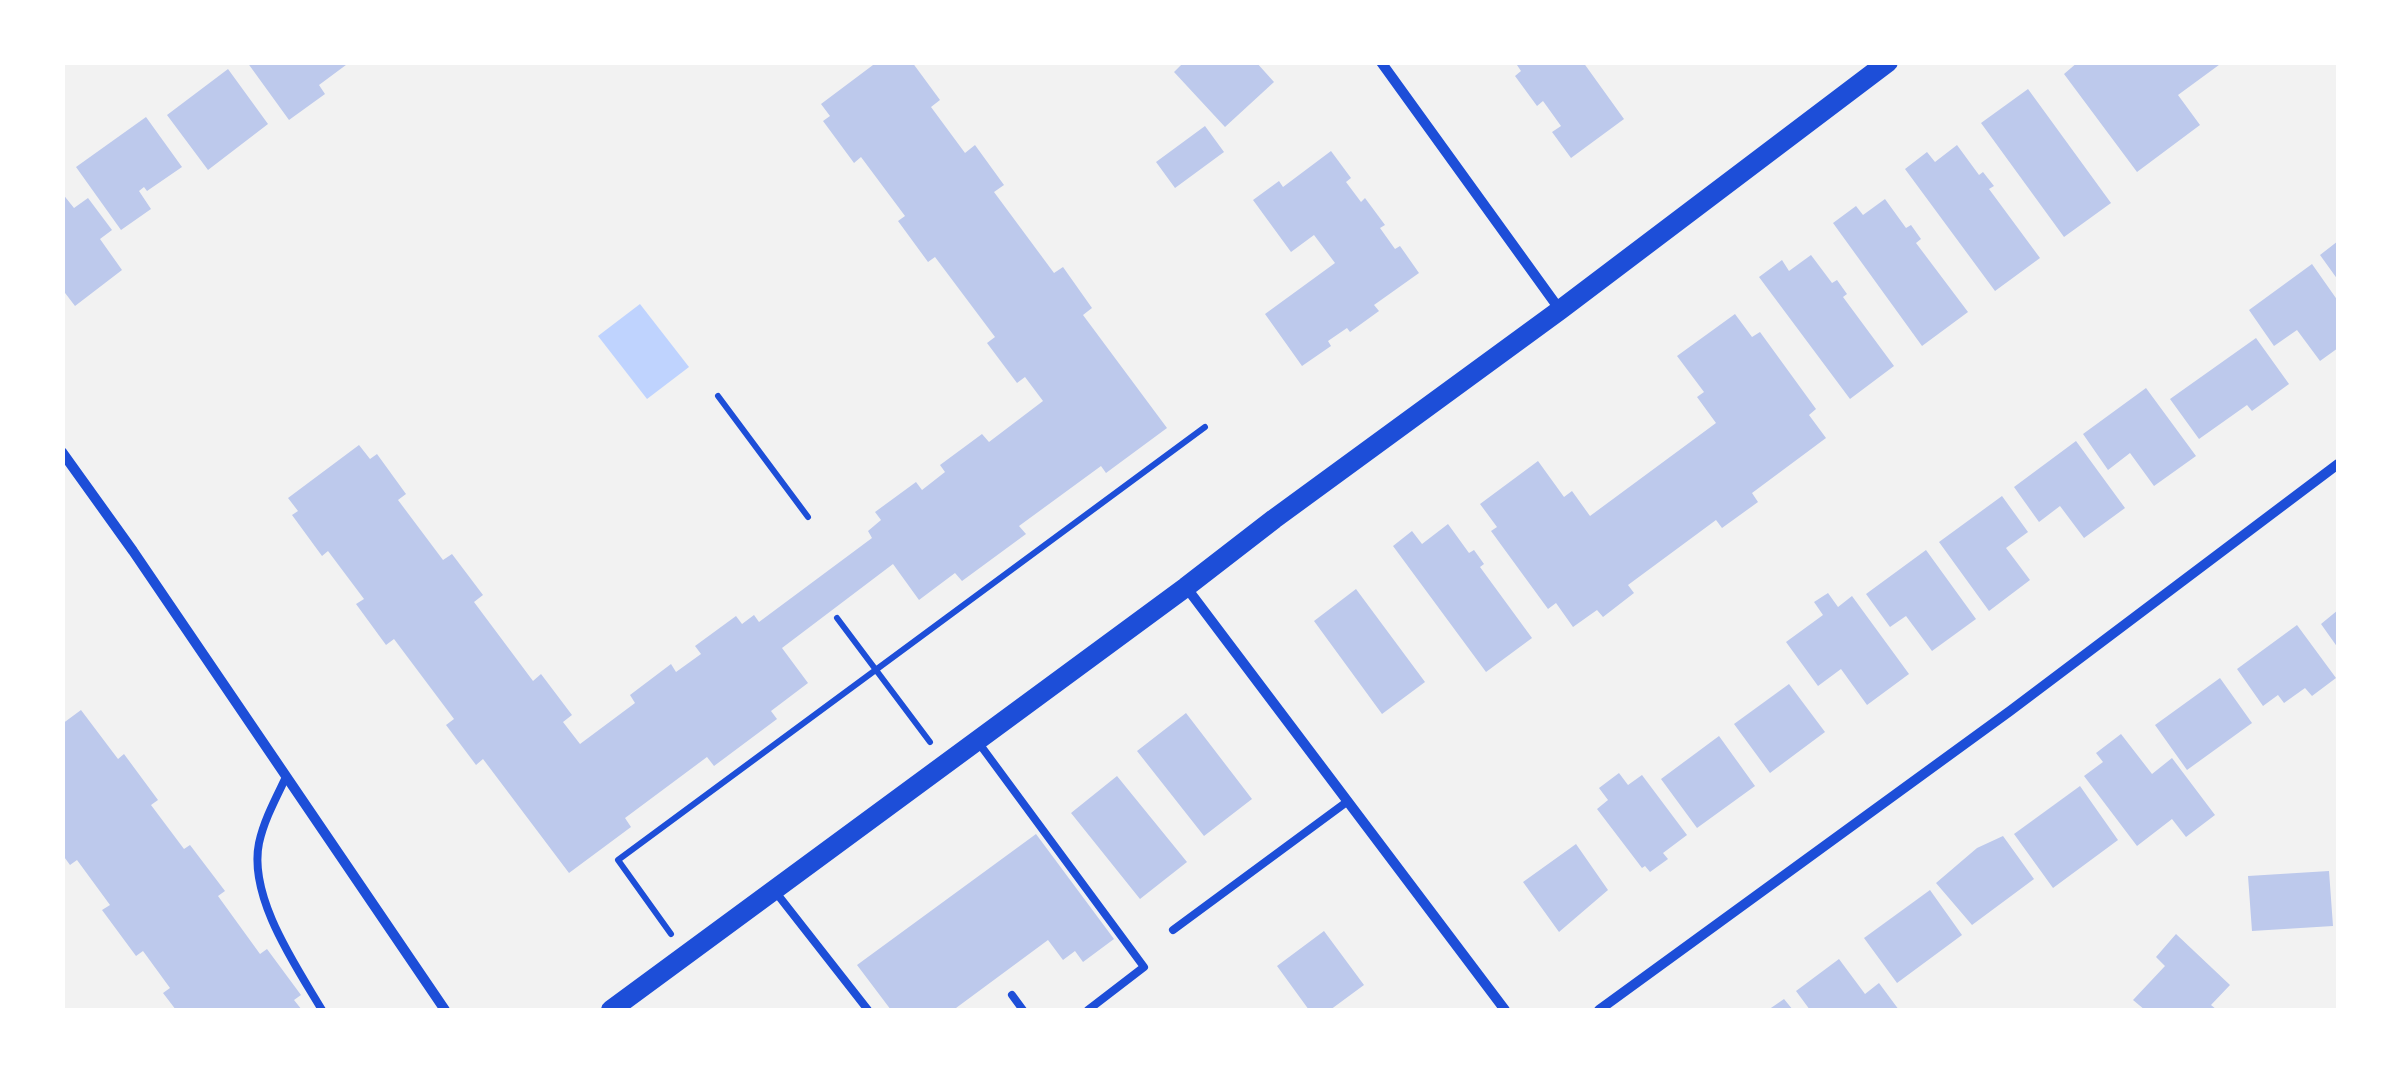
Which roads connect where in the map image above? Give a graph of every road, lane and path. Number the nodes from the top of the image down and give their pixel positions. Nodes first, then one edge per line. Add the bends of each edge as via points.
1 (1381, 62) edge
2 (1888, 62) edge
3 (1560, 310) junction
4 (718, 396) dead end
5 (1205, 428) dead end
6 (62, 452) edge
7 (2338, 464) edge
8 (74, 470) junction
9 (62, 478) edge
10 (808, 516) dead end
11 (1186, 586) junction
12 (836, 618) dead end
13 (875, 669) junction
14 (977, 740) junction
15 (946, 763) junction
16 (286, 777) junction
17 (1348, 801) junction
18 (774, 890) junction
19 (1172, 930) dead end
20 (686, 955) junction
21 (1012, 995) dead end
22 (322, 1010) edge
23 (445, 1010) edge
24 (611, 1010) edge
25 (868, 1010) edge
26 (1023, 1010) edge
27 (1088, 1010) edge
28 (1505, 1010) edge
29 (1599, 1010) edge

1 - 3 street
2 - 3 main road
3 - 11 main road
4 - 10 path
5 - 13 path
6 - 8 street
7 - 29 street
8 - 9 lane
8 - 16 street
11 - 14 main road
11 - 17 street
12 - 13 path
13 - 15 path
13 - 20 path via 618,860
14 - 15 main road
14 - 27 lane via 1144,966
15 - 18 main road
16 - 22 lane via 258,847 260,887 276,931
16 - 23 street
17 - 19 lane
17 - 28 street
18 - 20 main road
18 - 25 lane
20 - 24 main road
21 - 26 lane

